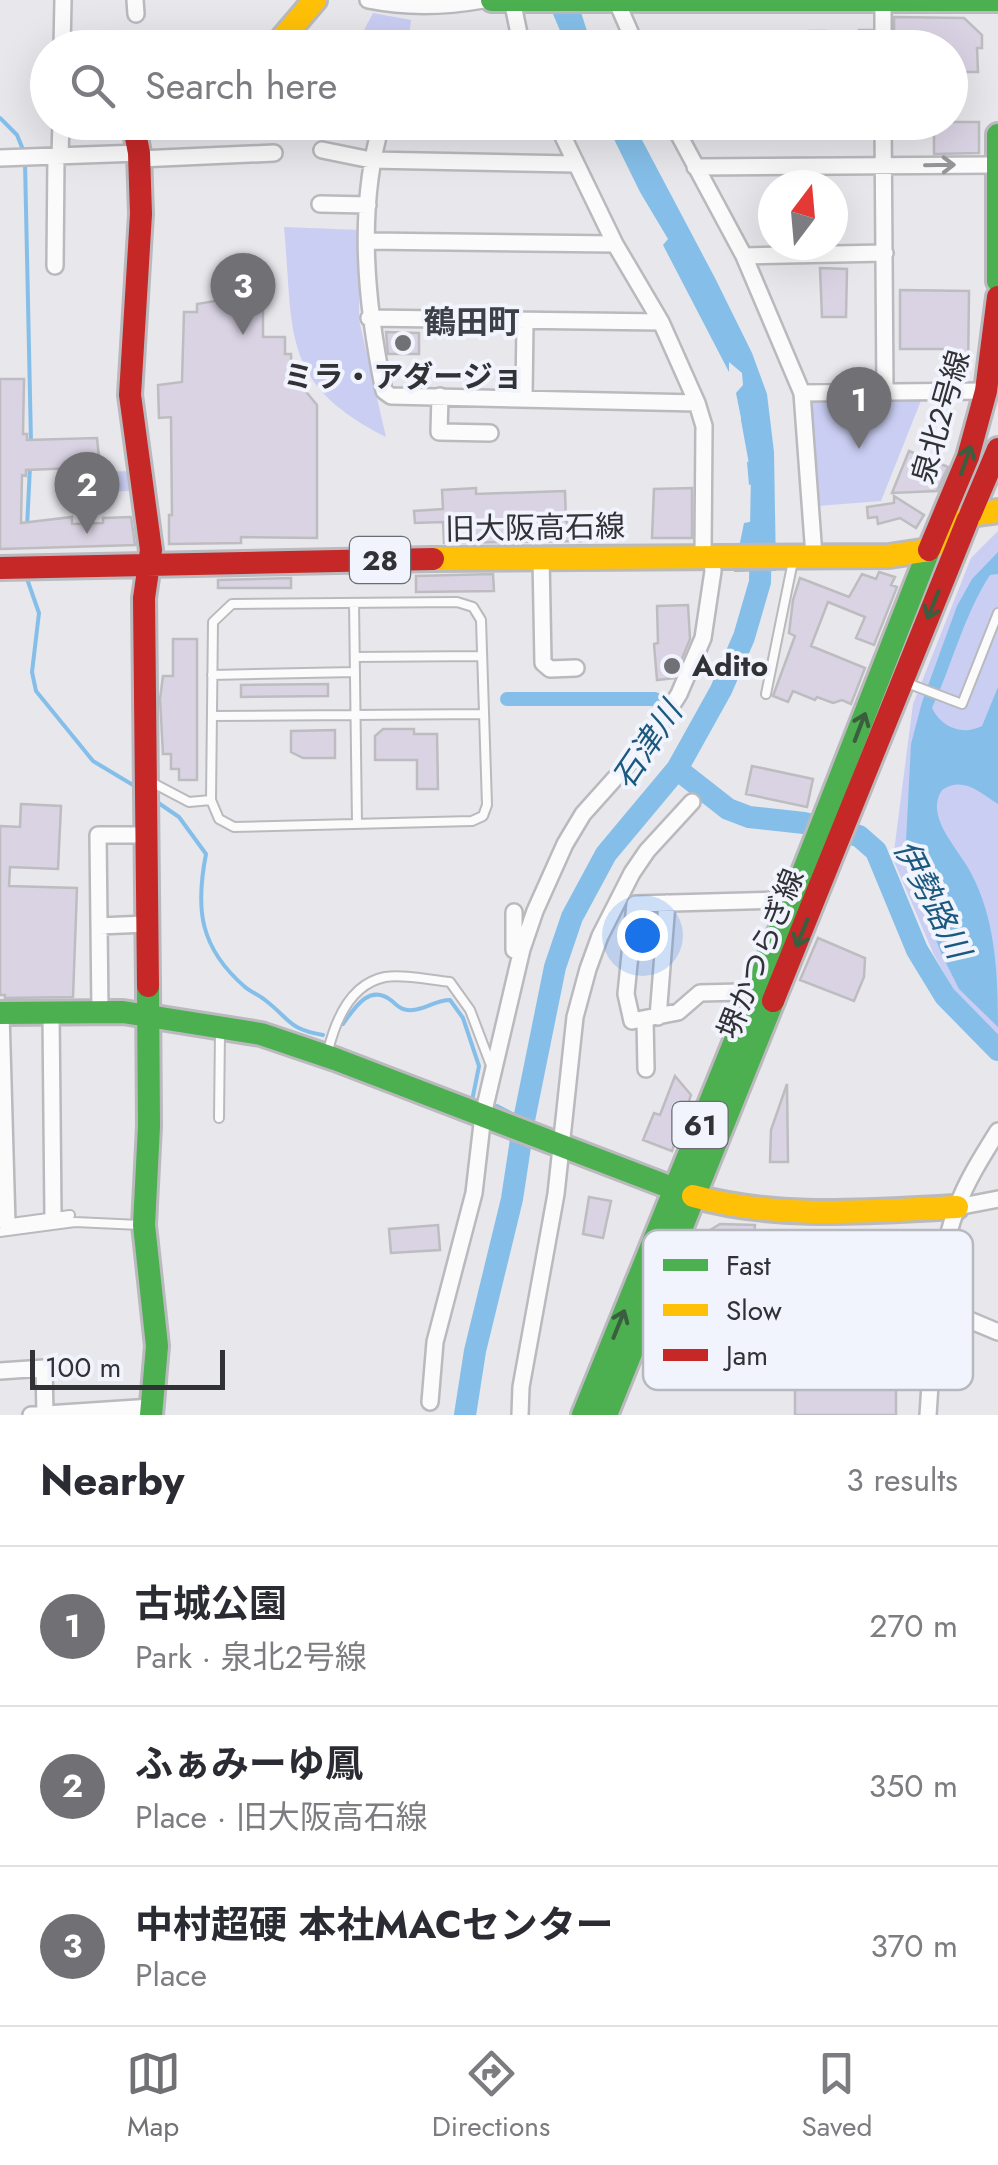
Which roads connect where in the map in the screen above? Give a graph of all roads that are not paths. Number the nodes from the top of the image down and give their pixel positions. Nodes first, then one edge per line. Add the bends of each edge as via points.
1 (63, 0) edge
2 (315, 0) edge
3 (368, 0) edge
4 (483, 0) edge
5 (492, 0) edge
6 (512, 0) edge
7 (594, 0) edge
8 (617, 0) edge
9 (884, 0) edge
10 (998, 0) edge
11 (524, 1) edge
12 (62, 30) edge
13 (289, 30) edge
14 (518, 30) edge
15 (630, 30) edge
16 (883, 30) edge
17 (998, 135) edge
18 (59, 140) edge
19 (136, 140) edge
20 (376, 140) edge
21 (564, 140) edge
22 (681, 140) edge
23 (883, 140) edge
24 (322, 150) dead end
25 (274, 153) dead end
26 (58, 156) junction
27 (139, 156) junction
28 (8, 158) edge
29 (370, 160) junction
30 (575, 164) junction
31 (997, 165) edge
32 (695, 166) junction
33 (883, 166) junction
34 (320, 204) dead end
35 (368, 205) junction
36 (368, 241) junction
37 (616, 244) junction
38 (998, 253) edge
39 (885, 254) junction
40 (744, 256) junction
41 (56, 266) dead end
42 (998, 281) edge
43 (998, 297) edge
44 (369, 318) junction
45 (525, 322) junction
46 (660, 322) junction
47 (986, 391) junction
48 (802, 393) junction
49 (885, 393) junction
50 (440, 396) junction
51 (524, 396) junction
52 (698, 403) junction
53 (490, 433) dead end
54 (998, 449) edge
55 (998, 511) edge
56 (970, 515) junction
57 (929, 550) junction
58 (713, 555) junction
59 (798, 556) junction
60 (541, 557) junction
61 (147, 563) junction
62 (17, 567) edge
63 (354, 603) junction
64 (998, 613) edge
65 (482, 656) junction
66 (355, 657) junction
67 (576, 668) dead end
68 (355, 672) junction
69 (212, 675) junction
70 (911, 684) junction
71 (766, 694) dead end
72 (356, 714) junction
73 (484, 714) junction
74 (212, 716) junction
75 (144, 779) junction
76 (211, 800) junction
77 (692, 802) dead end
78 (357, 824) junction
79 (832, 830) junction
80 (145, 835) junction
81 (666, 903) junction
82 (791, 903) junction
83 (514, 912) dead end
84 (146, 924) junction
85 (99, 926) junction
86 (516, 968) junction
87 (753, 996) junction
88 (100, 1012) junction
89 (50, 1013) junction
90 (0, 1014) edge
91 (148, 1015) junction
92 (652, 1018) junction
93 (220, 1026) junction
94 (326, 1056) junction
95 (646, 1069) dead end
96 (494, 1071) junction
97 (486, 1116) junction
98 (219, 1118) dead end
99 (998, 1131) edge
100 (556, 1144) junction
101 (685, 1193) junction
102 (998, 1199) edge
103 (957, 1207) junction
104 (62, 1216) joint
105 (144, 1226) junction
106 (2, 1227) edge
107 (668, 1230) edge
108 (672, 1230) edge
109 (951, 1230) edge
110 (643, 1284) edge
111 (643, 1311) edge
112 (973, 1322) edge
113 (998, 1332) edge
114 (0, 1370) edge
115 (930, 1390) edge
116 (430, 1402) dead end
117 (151, 1411) edge
118 (45, 1414) edge
119 (31, 1415) edge
120 (520, 1415) edge
121 (583, 1415) edge
122 (606, 1415) edge
123 (928, 1415) edge

1 - 12 street
2 - 13 main road
3 - 4 street via 446,6
5 - 6 main road
6 - 11 main road
6 - 14 street
7 - 8 main road
7 - 11 main road
8 - 9 main road
8 - 15 street
9 - 10 main road
9 - 16 street
17 - 31 main road
18 - 26 street
19 - 27 main road
20 - 29 street
21 - 30 street
22 - 32 street
23 - 33 street
24 - 29 street
25 - 27 street
26 - 27 street
26 - 28 street
26 - 41 street
27 - 61 main road via 130,395 151,550
29 - 30 street
29 - 35 street
30 - 37 street
33 -> 31 street
31 - 38 main road
32 - 33 street
32 - 40 street
33 - 39 street
34 - 35 street
35 - 36 street
36 - 37 street
36 - 44 street
37 - 46 street
38 - 42 main road
39 - 40 street
39 - 49 street
40 - 48 street
43 - 47 main road, 泉北2号線
44 - 45 street
44 - 50 street via 384,391
45 - 46 street
45 - 51 street
46 - 52 street
47 - 49 street
57 -> 47 main road, 泉北2号線 via 968,457
48 - 49 street
48 - 59 street
50 - 51 street
50 - 53 street via 439,432
51 - 52 street
52 - 58 street
54 - 56 main road, 泉北2号線
55 - 56 main road
56 - 57 main road
56 -> 70 main road, 堺かつらぎ線 / 61
57 - 59 main road, 旧大阪高石線 / 28
79 -> 57 main road, 堺かつらぎ線 / 61
58 - 59 main road, 旧大阪高石線 / 28
58 - 60 main road, 旧大阪高石線 / 28
58 - 86 street via 703,638 679,694 652,737 583,814 535,911
59 - 71 lane
60 - 61 main road, 旧大阪高石線 / 28
60 - 67 street via 549,622 543,663
61 - 62 main road, 旧大阪高石線 / 28
61 - 75 main road
63 - 65 lane via 474,607
63 - 66 lane
63 - 69 lane via 232,604 212,622
64 - 70 lane via 962,704
65 - 66 lane
65 - 73 lane
66 - 68 lane
68 - 69 lane
68 - 72 lane
69 - 74 lane
70 - 79 main road, 堺かつらぎ線 / 61
72 - 73 lane
72 - 74 lane
72 - 78 lane
73 - 78 lane via 483,816
74 - 76 lane
75 - 76 lane via 189,802
75 - 80 main road
76 - 78 lane via 219,818 234,827
77 - 100 street via 647,851 600,936 576,1017
79 - 82 main road, 堺かつらぎ線 / 61
79 -> 101 main road, 堺かつらぎ線 / 61
80 - 84 main road
80 - 85 street via 98,835
81 - 82 street
81 - 92 street
81 - 92 street via 635,904 626,994 632,1021
82 - 87 main road, 堺かつらぎ線 / 61
83 - 86 street
84 - 85 street
84 - 91 main road
85 - 88 street
86 - 96 street
87 - 92 street via 700,994 678,1012
87 - 101 main road, 堺かつらぎ線 / 61
88 - 89 main road
88 - 91 main road
89 - 90 main road
89 - 104 street
90 - 106 street
91 - 93 main road
91 - 105 main road
92 - 95 street
93 - 94 main road
93 - 98 lane
94 - 96 lane via 336,1020 370,983 386,977 450,982 470,1010
94 - 97 main road
96 - 97 street
97 - 100 main road
97 - 116 street via 474,1192 435,1342
99 - 103 street
100 - 101 main road
100 - 120 street via 556,1194
101 - 103 main road via 761,1211
107 -> 101 main road, 堺かつらぎ線 / 61
101 - 108 main road, 堺かつらぎ線 / 61
102 - 103 street
103 - 109 street
104 - 106 lane
105 - 106 lane
105 - 117 main road via 157,1346
121 -> 110 main road, 堺かつらぎ線 / 61
111 - 122 main road, 堺かつらぎ線 / 61
112 - 113 street
114 - 118 street via 44,1368
115 - 123 street
117 - 118 street
118 - 119 street

